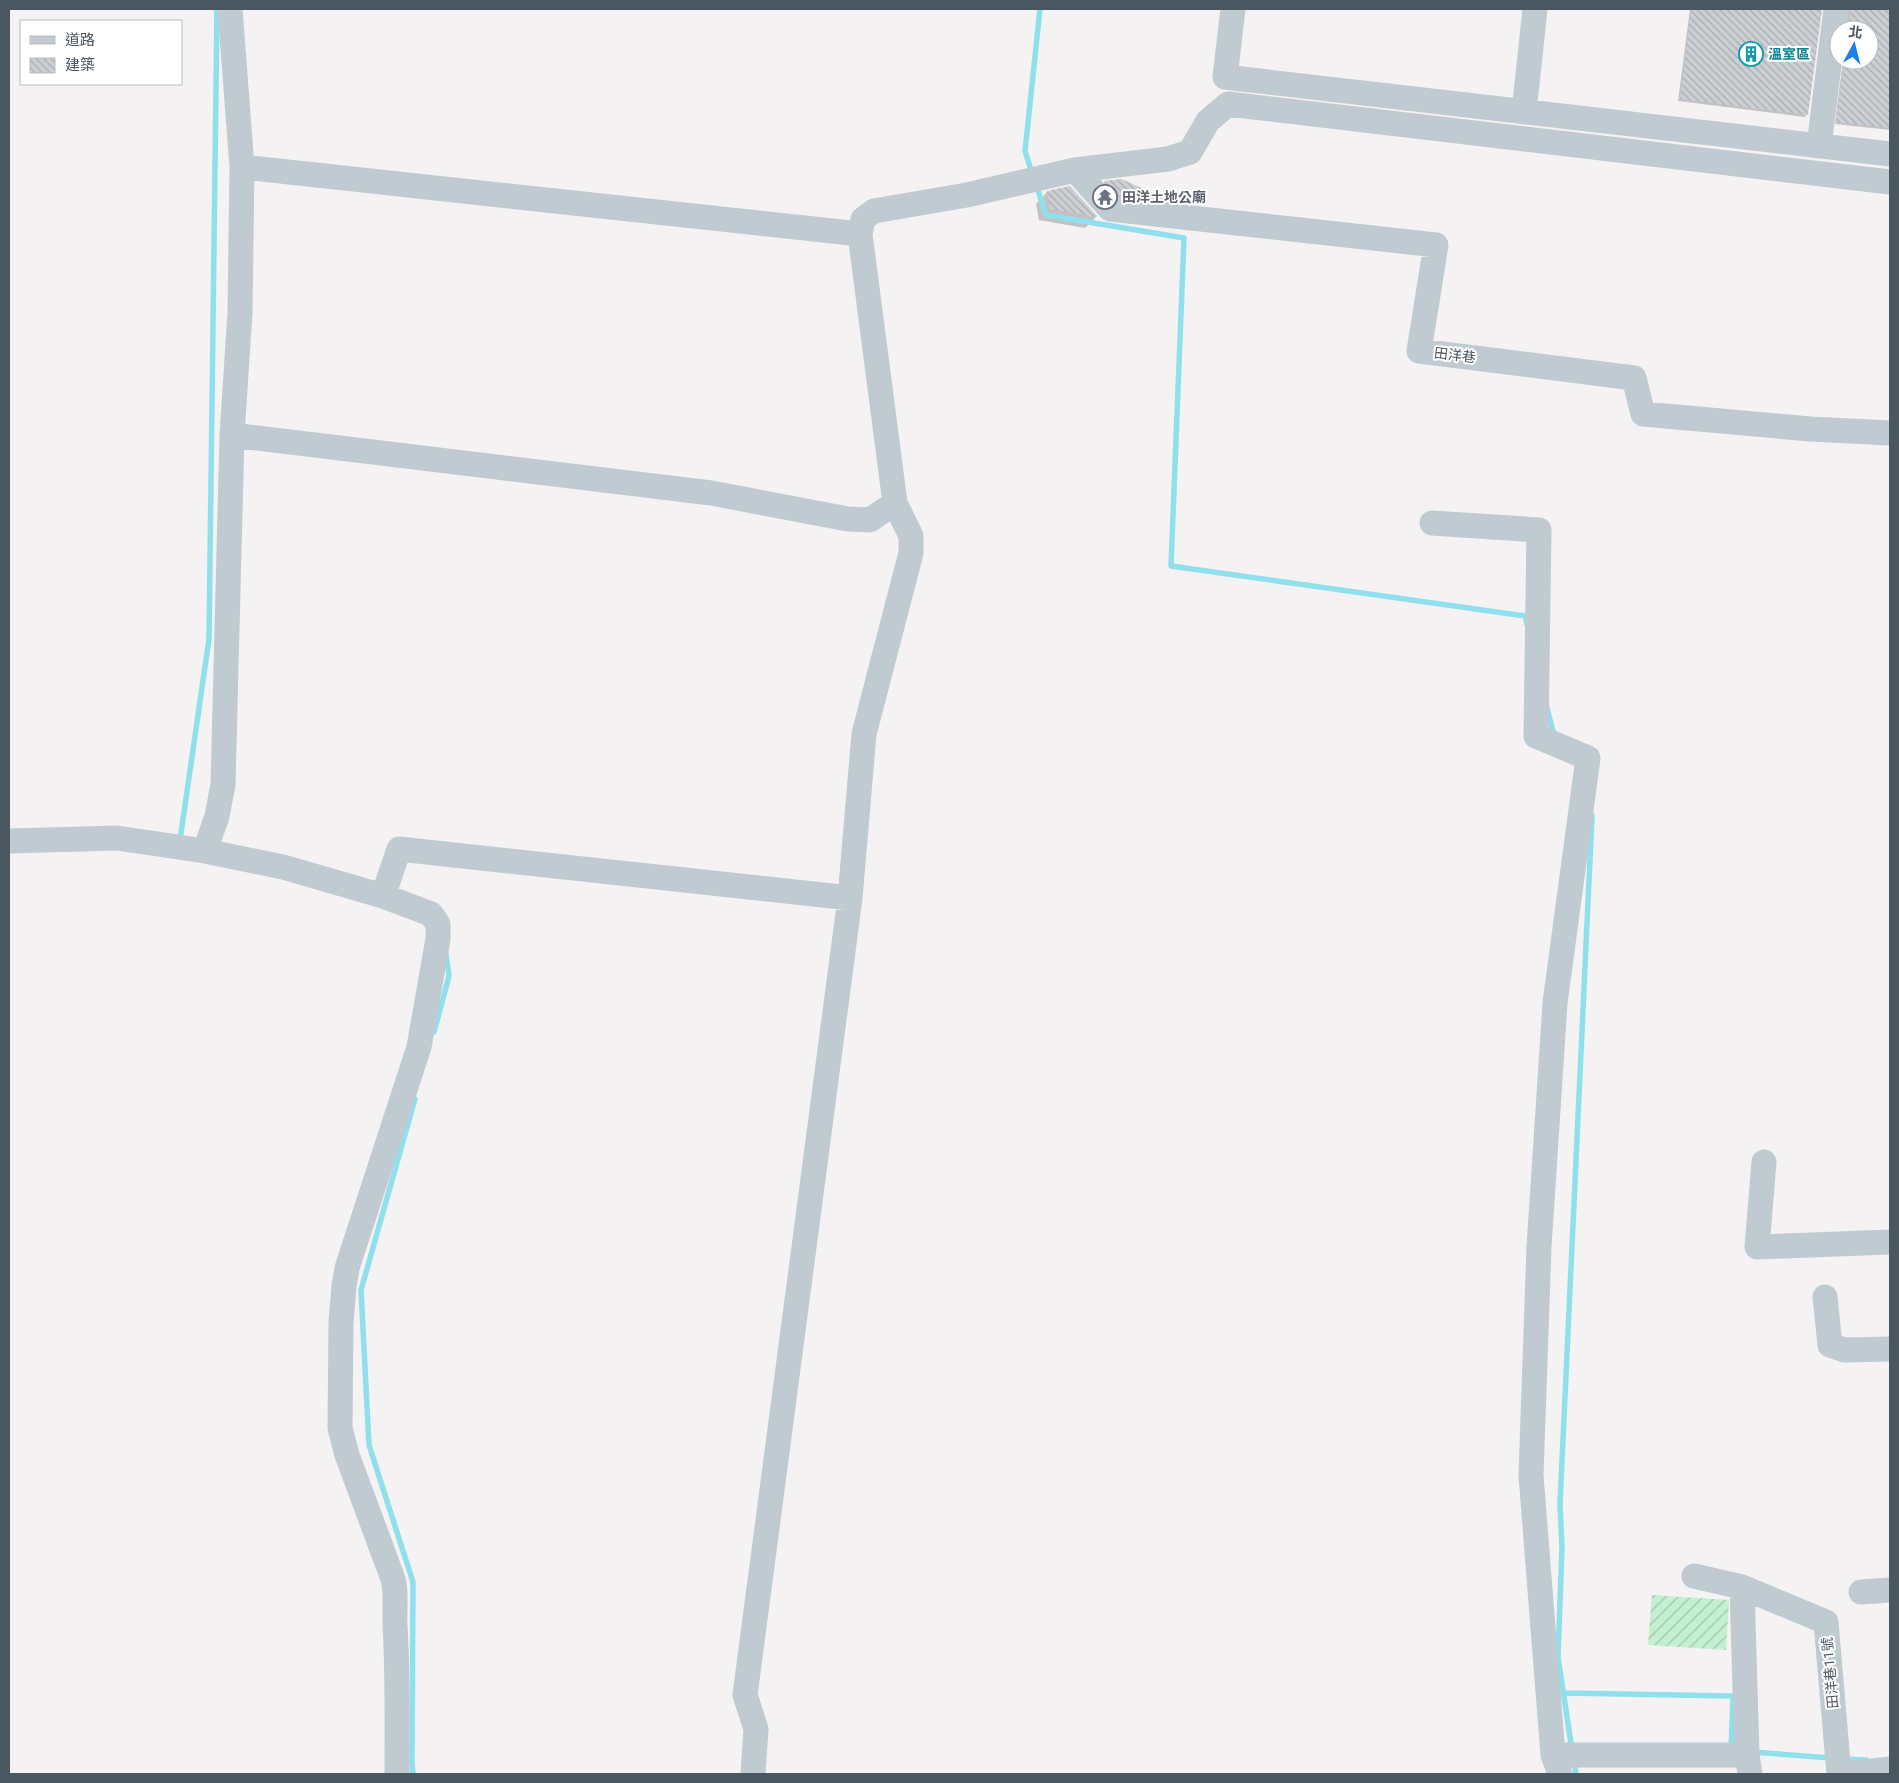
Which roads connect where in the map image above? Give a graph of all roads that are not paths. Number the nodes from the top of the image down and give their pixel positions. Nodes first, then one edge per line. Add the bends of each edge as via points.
1 (230, 9) edge
2 (1234, 9) edge
3 (1535, 9) edge
4 (1836, 9) edge
5 (1524, 112) junction
6 (1819, 146) junction
7 (1890, 154) edge
8 (242, 167) junction
9 (1075, 170) junction
10 (1890, 182) edge
11 (860, 234) junction
12 (1890, 433) edge
13 (232, 435) junction
14 (895, 503) junction
15 (1432, 523) dead end
16 (9, 841) edge
17 (205, 851) junction
18 (383, 896) junction
19 (850, 898) junction
20 (1764, 1162) dead end
21 (1890, 1242) edge
22 (1825, 1297) dead end
23 (1890, 1349) edge
24 (1694, 1576) dead end
25 (1742, 1587) junction
26 (1890, 1590) edge
27 (1861, 1592) dead end
28 (1749, 1764) edge
29 (1556, 1765) edge
30 (1890, 1768) edge
31 (397, 1774) edge
32 (753, 1774) edge
33 (1839, 1774) edge
34 (1846, 1774) edge

1 - 8 street
2 - 5 street via 1225,77
3 - 5 street
4 - 6 street
5 - 6 street
6 - 7 street
8 - 11 street
8 - 13 street via 240,312
9 - 10 street via 1168,159 1190,152 1208,121 1228,104
9 - 11 street via 874,212 863,219
9 - 12 street, 田洋巷 via 1110,209 1436,245 1419,351 1634,378 1643,414
11 - 14 street
13 - 14 street via 711,492 848,519 870,520
13 - 17 street via 223,785
14 - 19 street via 911,536 911,553 864,734
15 - 29 street via 1539,530 1536,736 1588,758 1555,1004 1538,1287 1531,1475
16 - 17 street via 118,838
17 - 18 street via 283,867
18 - 19 street via 399,849
18 - 31 street via 431,914 439,932 419,1047 347,1268 341,1323 340,1428 396,1590
19 - 32 street via 745,1695 756,1729
20 - 21 street via 1757,1247
22 - 23 street via 1830,1345 1844,1350
24 - 25 street, 田洋巷11號
25 - 28 street
25 - 33 street, 田洋巷11號 via 1826,1622
26 - 27 street
28 - 29 street
30 - 34 street

